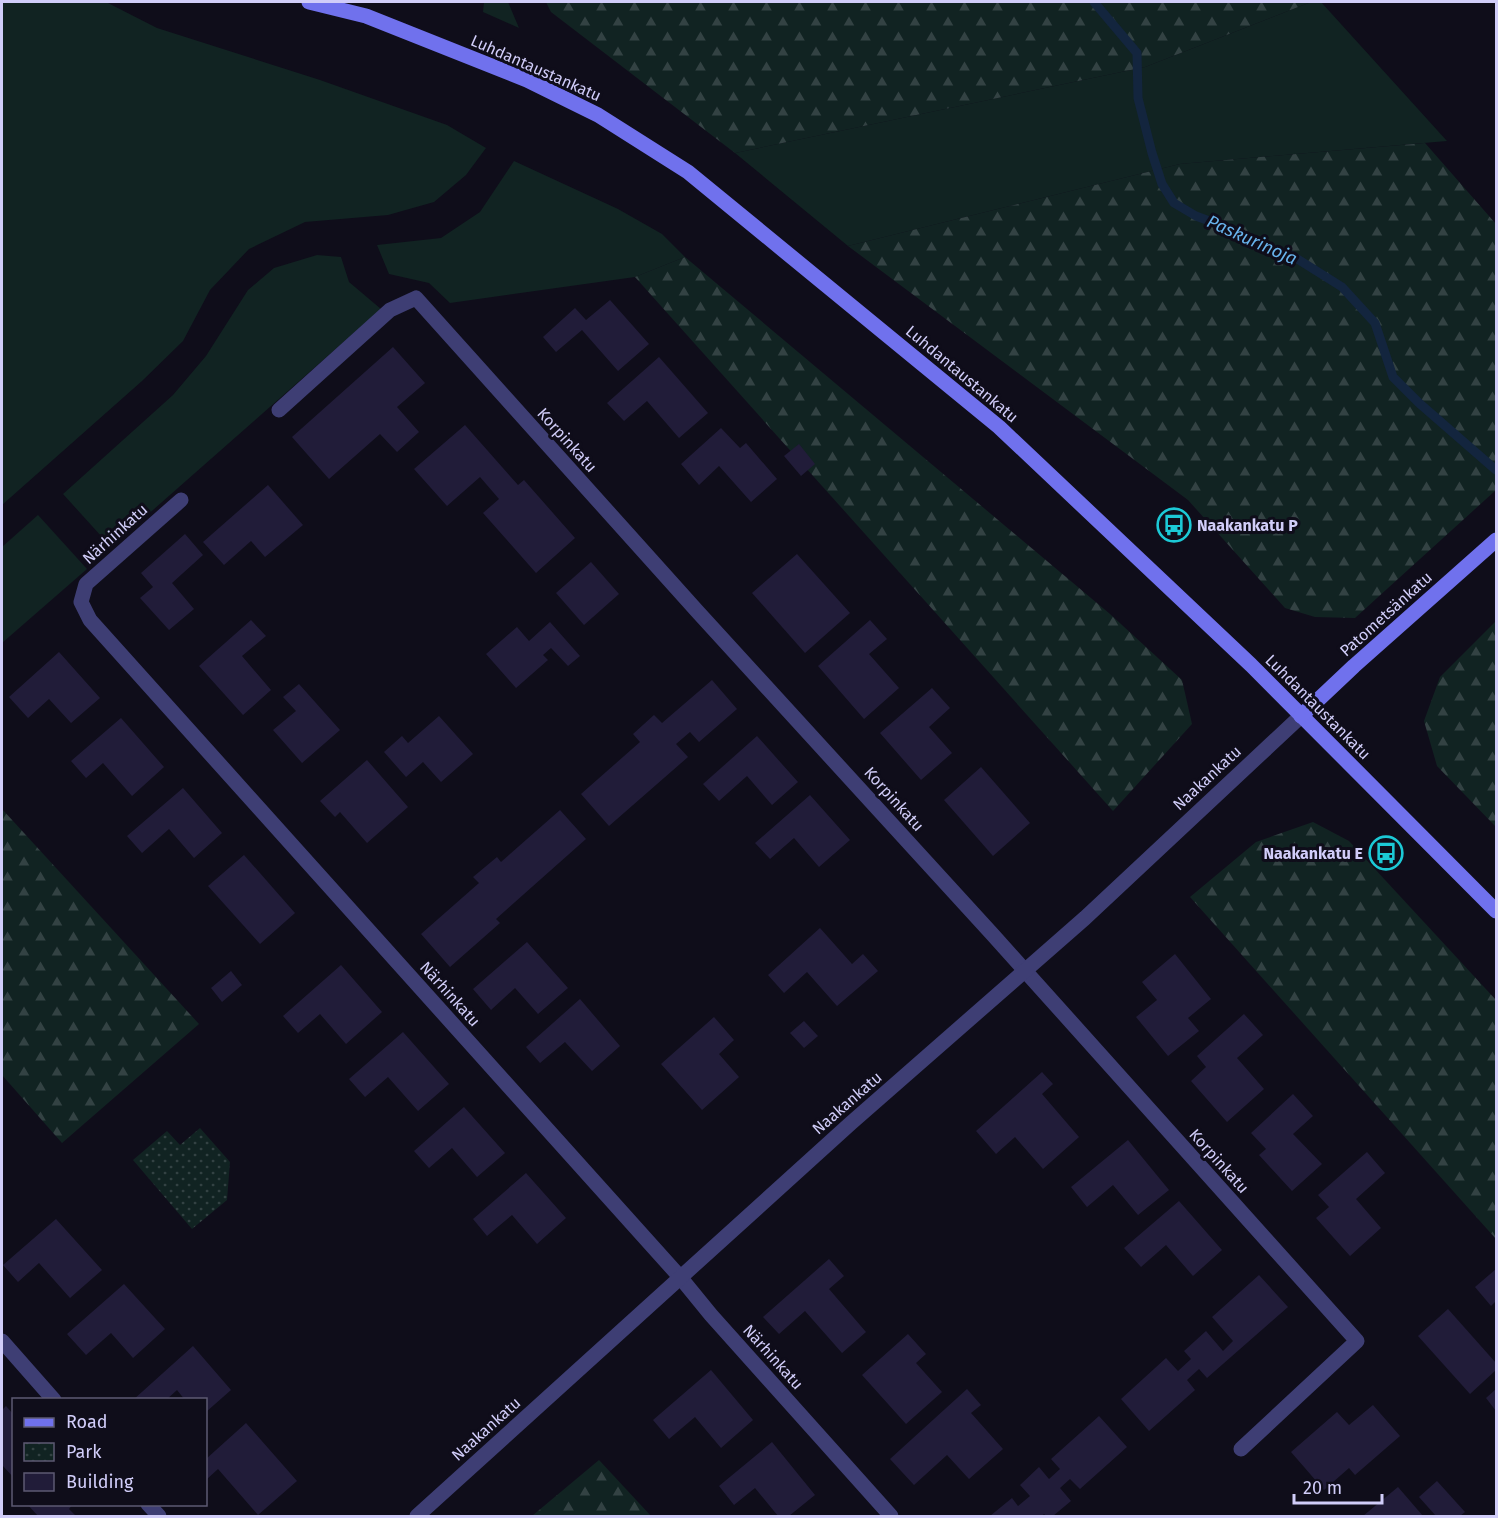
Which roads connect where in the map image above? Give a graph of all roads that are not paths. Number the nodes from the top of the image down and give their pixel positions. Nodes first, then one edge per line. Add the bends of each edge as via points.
1 (309, 2) edge
2 (279, 410) dead end
3 (181, 500) dead end
4 (1497, 540) edge
5 (1301, 716) junction
6 (1497, 911) edge
7 (1024, 971) junction
8 (680, 1277) junction
9 (2, 1341) edge
10 (52, 1398) edge
11 (1241, 1449) dead end
12 (417, 1516) edge
13 (891, 1516) edge

1 - 5 street, Luhdantaustankatu via 366,16 527,80 598,115 688,172 999,427
2 - 7 street, Korpinkatu via 390,310 417,298
3 - 8 street, Närhinkatu via 86,584 81,602 90,620
4 - 5 street, Patometsänkatu
5 - 6 street, Luhdantaustankatu
5 - 7 street, Naakankatu
7 - 8 street, Naakankatu
7 - 11 street, Korpinkatu via 1357,1341
8 - 12 street, Naakankatu
8 - 13 street, Närhinkatu
9 - 10 street

